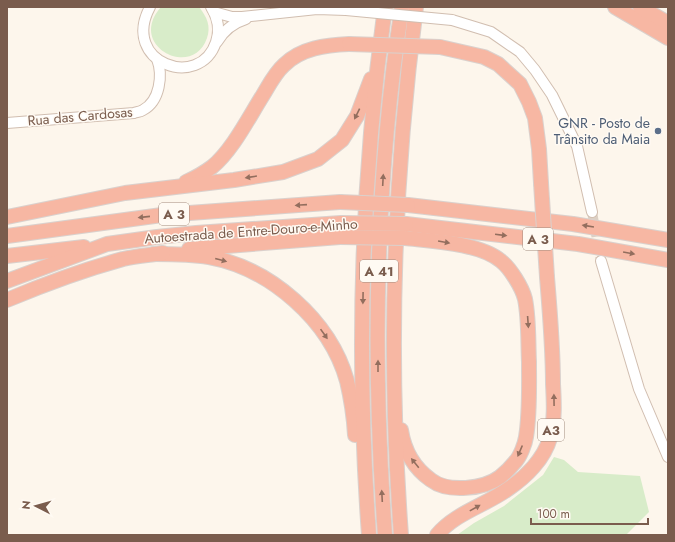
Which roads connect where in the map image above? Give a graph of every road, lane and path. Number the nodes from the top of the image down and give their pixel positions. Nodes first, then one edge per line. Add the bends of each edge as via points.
1 (150, 7) edge
2 (385, 7) edge
3 (402, 7) edge
4 (416, 7) edge
5 (425, 7) edge
6 (615, 7) edge
7 (640, 7) edge
8 (212, 10) edge
9 (254, 16) junction
10 (668, 24) edge
11 (668, 38) edge
12 (215, 45) junction
13 (379, 51) junction
14 (157, 59) junction
15 (409, 62) junction
16 (183, 67) junction
17 (160, 82) junction
18 (7, 122) edge
19 (176, 186) junction
20 (592, 212) tunnel mouth
21 (7, 216) edge
22 (340, 230) junction
23 (406, 231) junction
24 (7, 236) edge
25 (668, 240) edge
26 (107, 244) junction
27 (154, 254) junction
28 (7, 256) edge
29 (668, 260) edge
30 (601, 261) tunnel mouth
31 (7, 281) edge
32 (7, 300) edge
33 (393, 390) junction
34 (668, 457) edge
35 (366, 486) junction
36 (440, 532) edge
37 (369, 535) edge
38 (385, 535) edge
39 (401, 535) edge

1 - 14 street via 144,17 142,28 149,51
2 - 13 highway, A 41
38 -> 3 highway, A 41 via 378,385 379,258 385,148
4 - 15 highway
5 - 15 highway via 416,29
6 - 11 highway
7 - 10 highway
8 - 9 street via 232,17
8 - 12 street via 218,29
9 - 12 street via 234,23
9 - 20 street, bridge via 317,9 346,10 452,20 491,32 520,52 552,95 577,146
12 - 16 street, Rua das Cardosas via 198,63
13 -> 19 highway via 357,116 342,140 318,159 283,172
13 -> 35 highway, A 41 via 364,247 362,365
14 - 16 street via 173,67
14 - 17 street, Rua das Cardosas via 161,74
15 - 33 highway via 395,250
16 - 17 street, Rua das Cardosas via 170,71
17 - 18 street, Rua das Cardosas via 151,103 144,110 134,113
19 - 21 highway via 125,193
36 -> 19 highway, A3, bridge via 466,512 509,489 537,464 550,439 554,410 553,355 539,149 535,118 520,84 498,64 484,57 440,47 349,44 327,45 313,49 297,55 284,65 220,160 202,174
22 - 23 highway, bridge
22 - 26 highway, Autoestrada de Entre-Douro-e-Minho / A 3 via 196,233
22 - 27 highway
23 -> 29 highway, A 3 via 578,244
23 -> 33 highway via 483,251 501,261 516,279 525,297 528,321 529,401 526,439 516,461 500,478 476,488 451,488 432,481 414,463 405,447
25 -> 24 highway, Autoestrada de Entre-Douro-e-Minho / A 3, bridge via 573,224 408,205 340,202 162,215
26 - 28 highway, A 3
26 - 31 highway, Autoestrada de Entre-Douro-e-Minho / A 3
27 - 32 highway via 124,259 79,273
27 -> 35 highway via 202,256 223,260 250,270 297,302 333,348 347,380 354,420 356,459
30 - 34 street via 639,389
33 - 39 highway
35 - 37 highway, A 41

